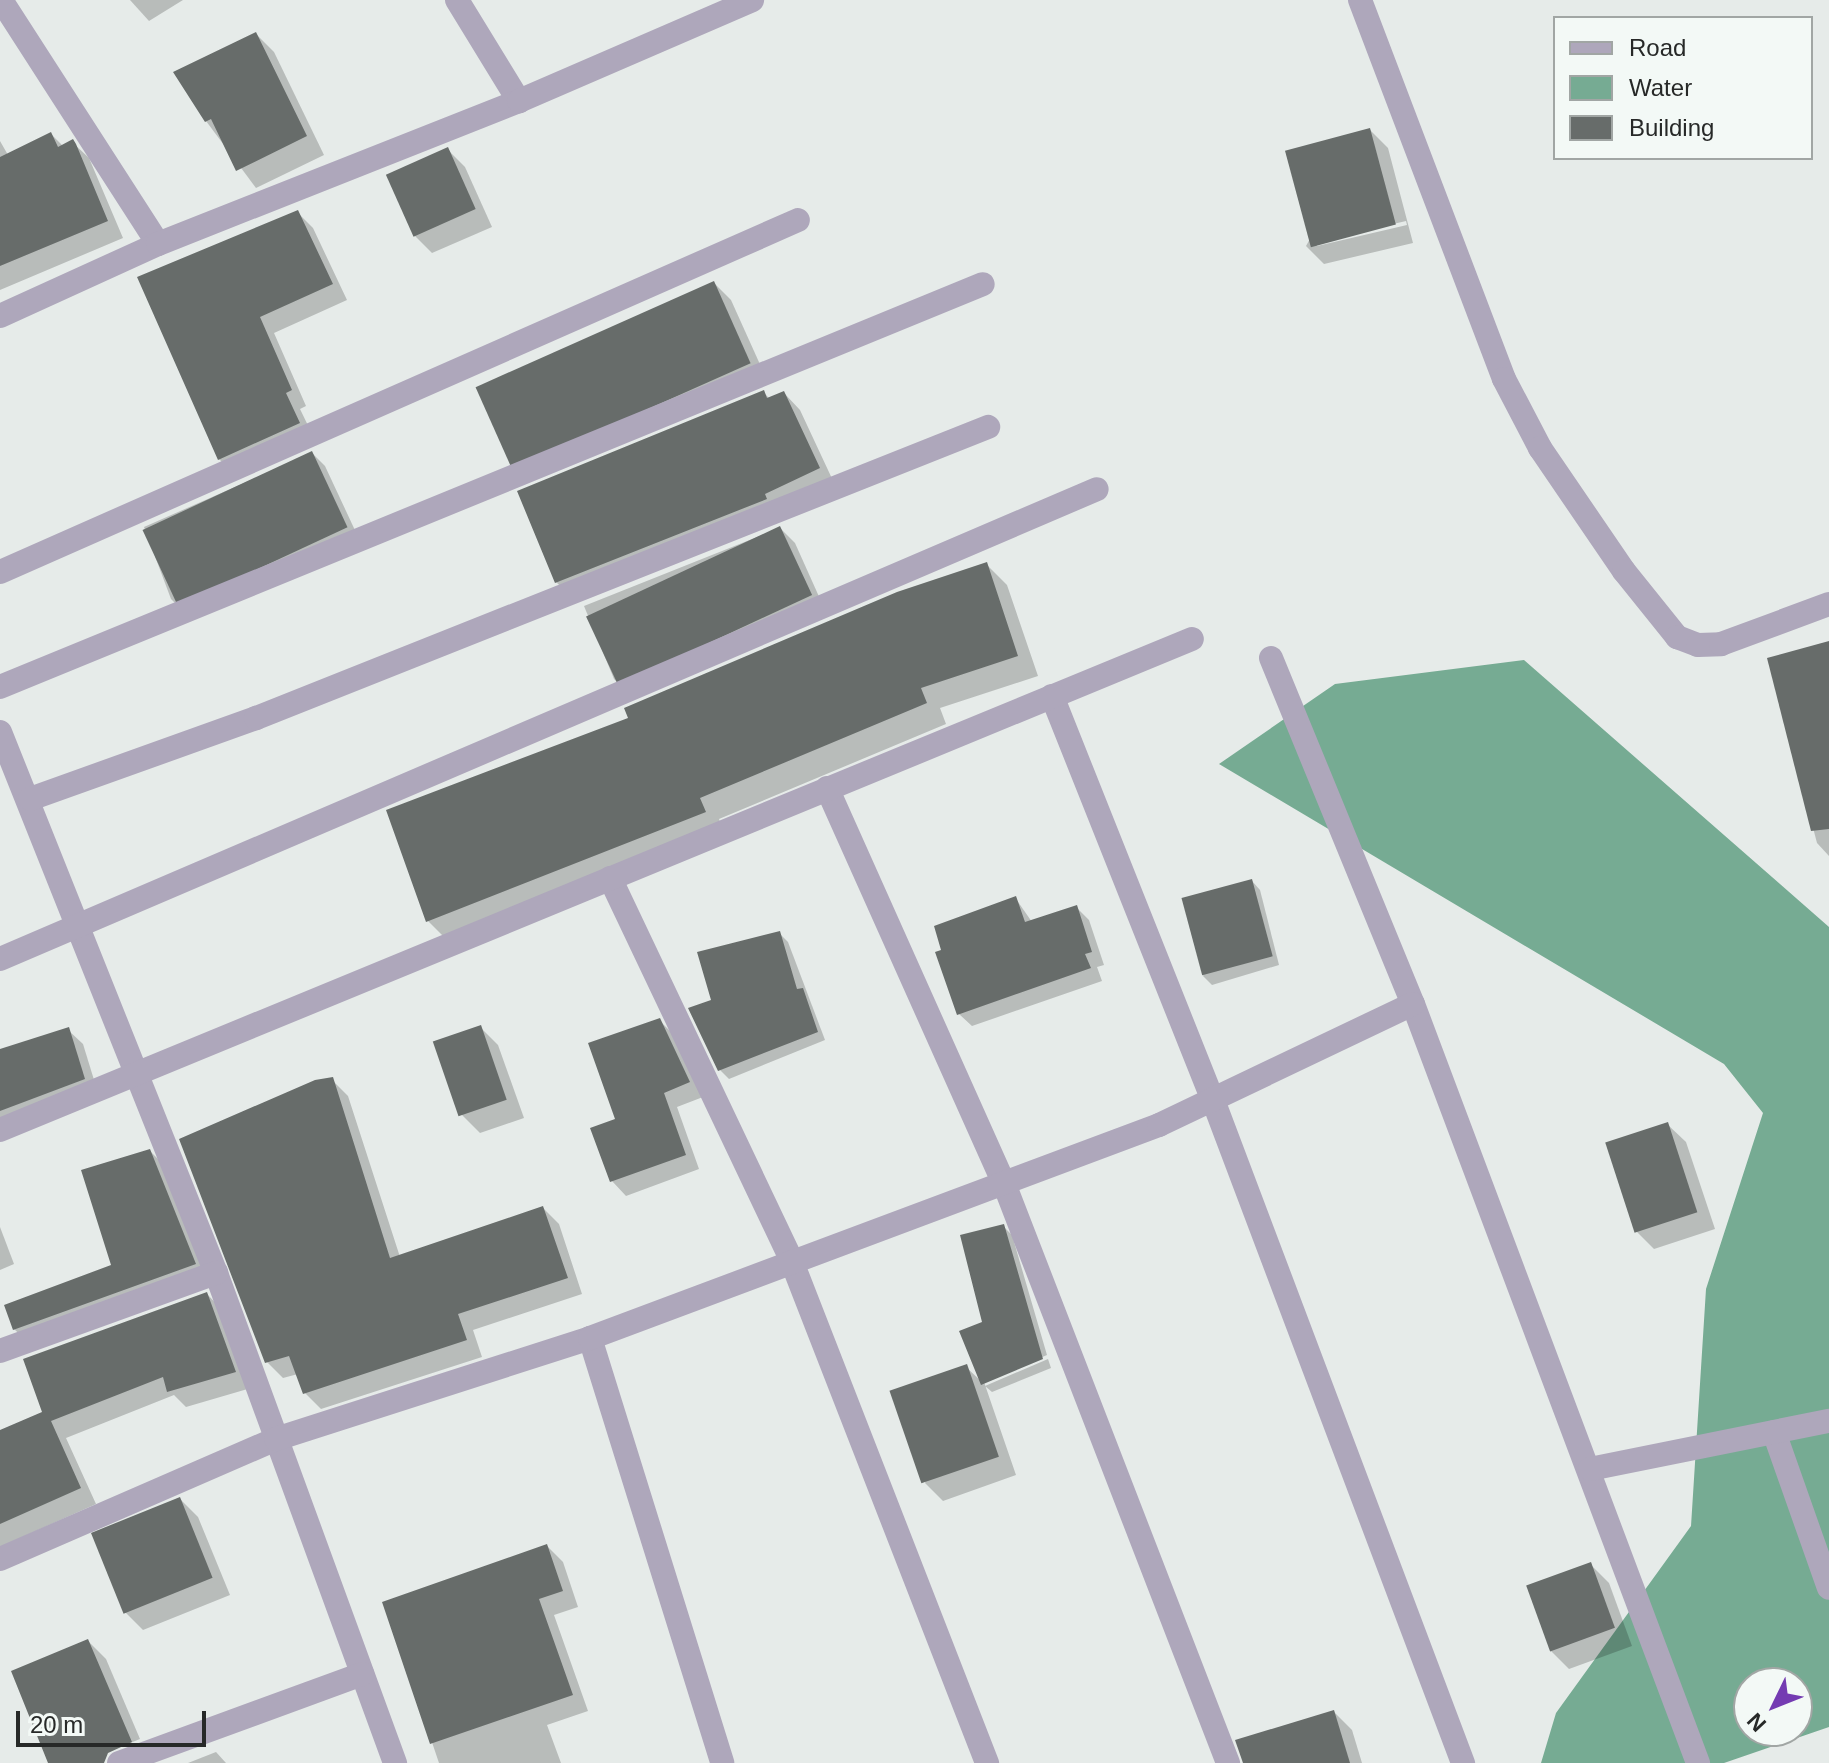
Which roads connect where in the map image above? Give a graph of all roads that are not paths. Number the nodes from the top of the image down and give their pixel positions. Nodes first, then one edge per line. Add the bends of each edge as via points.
1 (1, 0) edge
2 (457, 0) edge
3 (752, 0) edge
4 (1360, 0) edge
5 (519, 101) junction
6 (798, 220) dead end
7 (158, 244) junction
8 (983, 284) dead end
9 (0, 316) edge
10 (988, 427) dead end
11 (1097, 489) dead end
12 (0, 572) edge
13 (1829, 604) edge
14 (1192, 639) dead end
15 (1271, 658) dead end
16 (0, 687) edge
17 (1052, 696) junction
18 (1, 739) edge
19 (827, 788) junction
20 (30, 799) junction
21 (610, 878) junction
22 (79, 928) junction
23 (0, 959) edge
24 (1413, 1004) junction
25 (138, 1071) junction
26 (1213, 1100) junction
27 (0, 1130) edge
28 (1005, 1186) junction
29 (792, 1262) junction
30 (216, 1273) junction
31 (590, 1338) junction
32 (0, 1351) edge
33 (1829, 1421) edge
34 (1774, 1432) junction
35 (276, 1439) junction
36 (1590, 1469) junction
37 (0, 1559) edge
38 (1829, 1588) edge
39 (362, 1674) junction
40 (119, 1763) edge
41 (395, 1763) edge
42 (722, 1763) edge
43 (987, 1763) edge
44 (1228, 1763) edge
45 (1463, 1763) edge
46 (1698, 1763) edge

1 - 7 street
2 - 5 street
3 - 5 street
4 - 13 street via 1504,379 1540,448 1624,571 1677,637 1698,645 1721,644
5 - 7 street
6 - 12 street
7 - 9 street
8 - 16 street
10 - 20 street via 256,718
11 - 22 street
14 - 17 street
15 - 24 street
17 - 19 street
17 - 26 street
18 - 20 street
19 - 21 street
19 - 28 street
20 - 22 street
21 - 25 street
21 - 29 street
22 - 23 street
22 - 25 street
24 - 26 street
24 - 36 street
25 - 27 street
25 - 30 street
26 - 28 street
26 - 45 street
28 - 29 street
28 - 44 street
29 - 31 street
29 - 43 street
30 - 32 street
30 - 35 street
31 - 35 street
31 - 42 street
33 - 34 street
34 - 36 street
34 - 38 street
35 - 37 street
35 - 39 street
36 - 46 street
39 - 40 street
39 - 41 street

